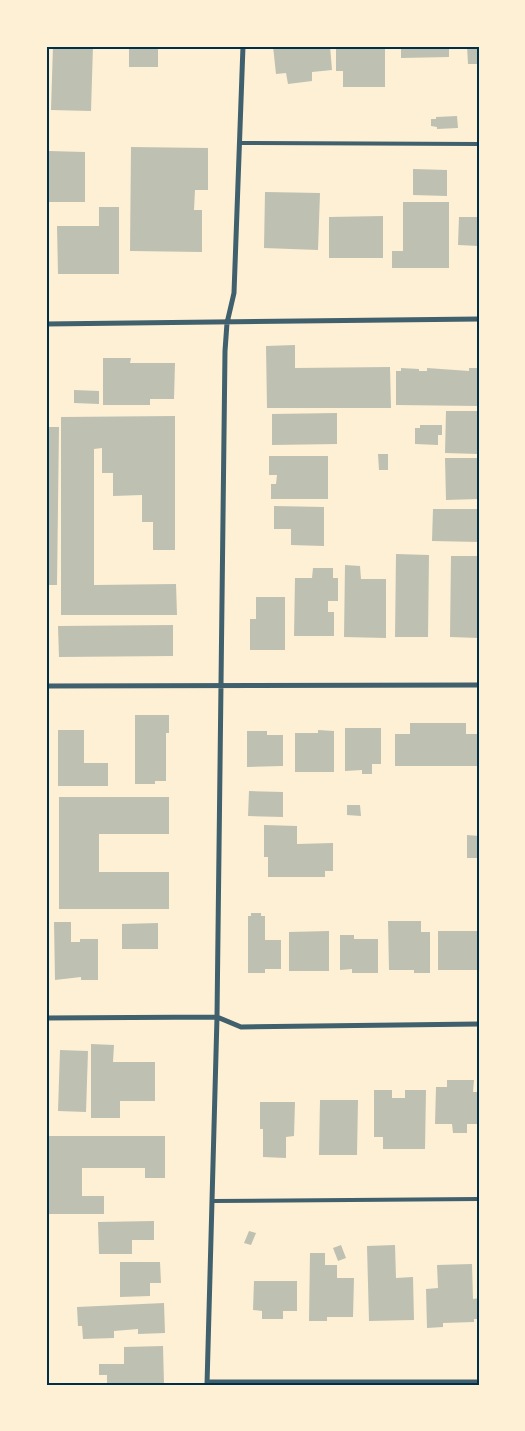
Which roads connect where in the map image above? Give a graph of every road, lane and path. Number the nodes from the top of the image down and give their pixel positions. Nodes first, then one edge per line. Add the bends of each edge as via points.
1 (243, 46) edge
2 (240, 143) junction
3 (479, 144) edge
4 (479, 319) edge
5 (227, 323) junction
6 (46, 324) edge
7 (479, 684) edge
8 (46, 686) edge
9 (220, 686) junction
10 (217, 1017) junction
11 (46, 1018) edge
12 (479, 1024) edge
13 (479, 1198) edge
14 (212, 1201) junction
15 (479, 1382) edge
16 (207, 1383) edge

1 - 2 street
2 - 3 lane
2 - 5 street via 234,293
4 - 5 street
5 - 6 street
5 - 9 street
7 - 9 street
8 - 9 street
9 - 10 street
10 - 11 street
10 - 12 street via 241,1027
10 - 14 street
13 - 14 lane
14 - 16 street
15 - 16 street

